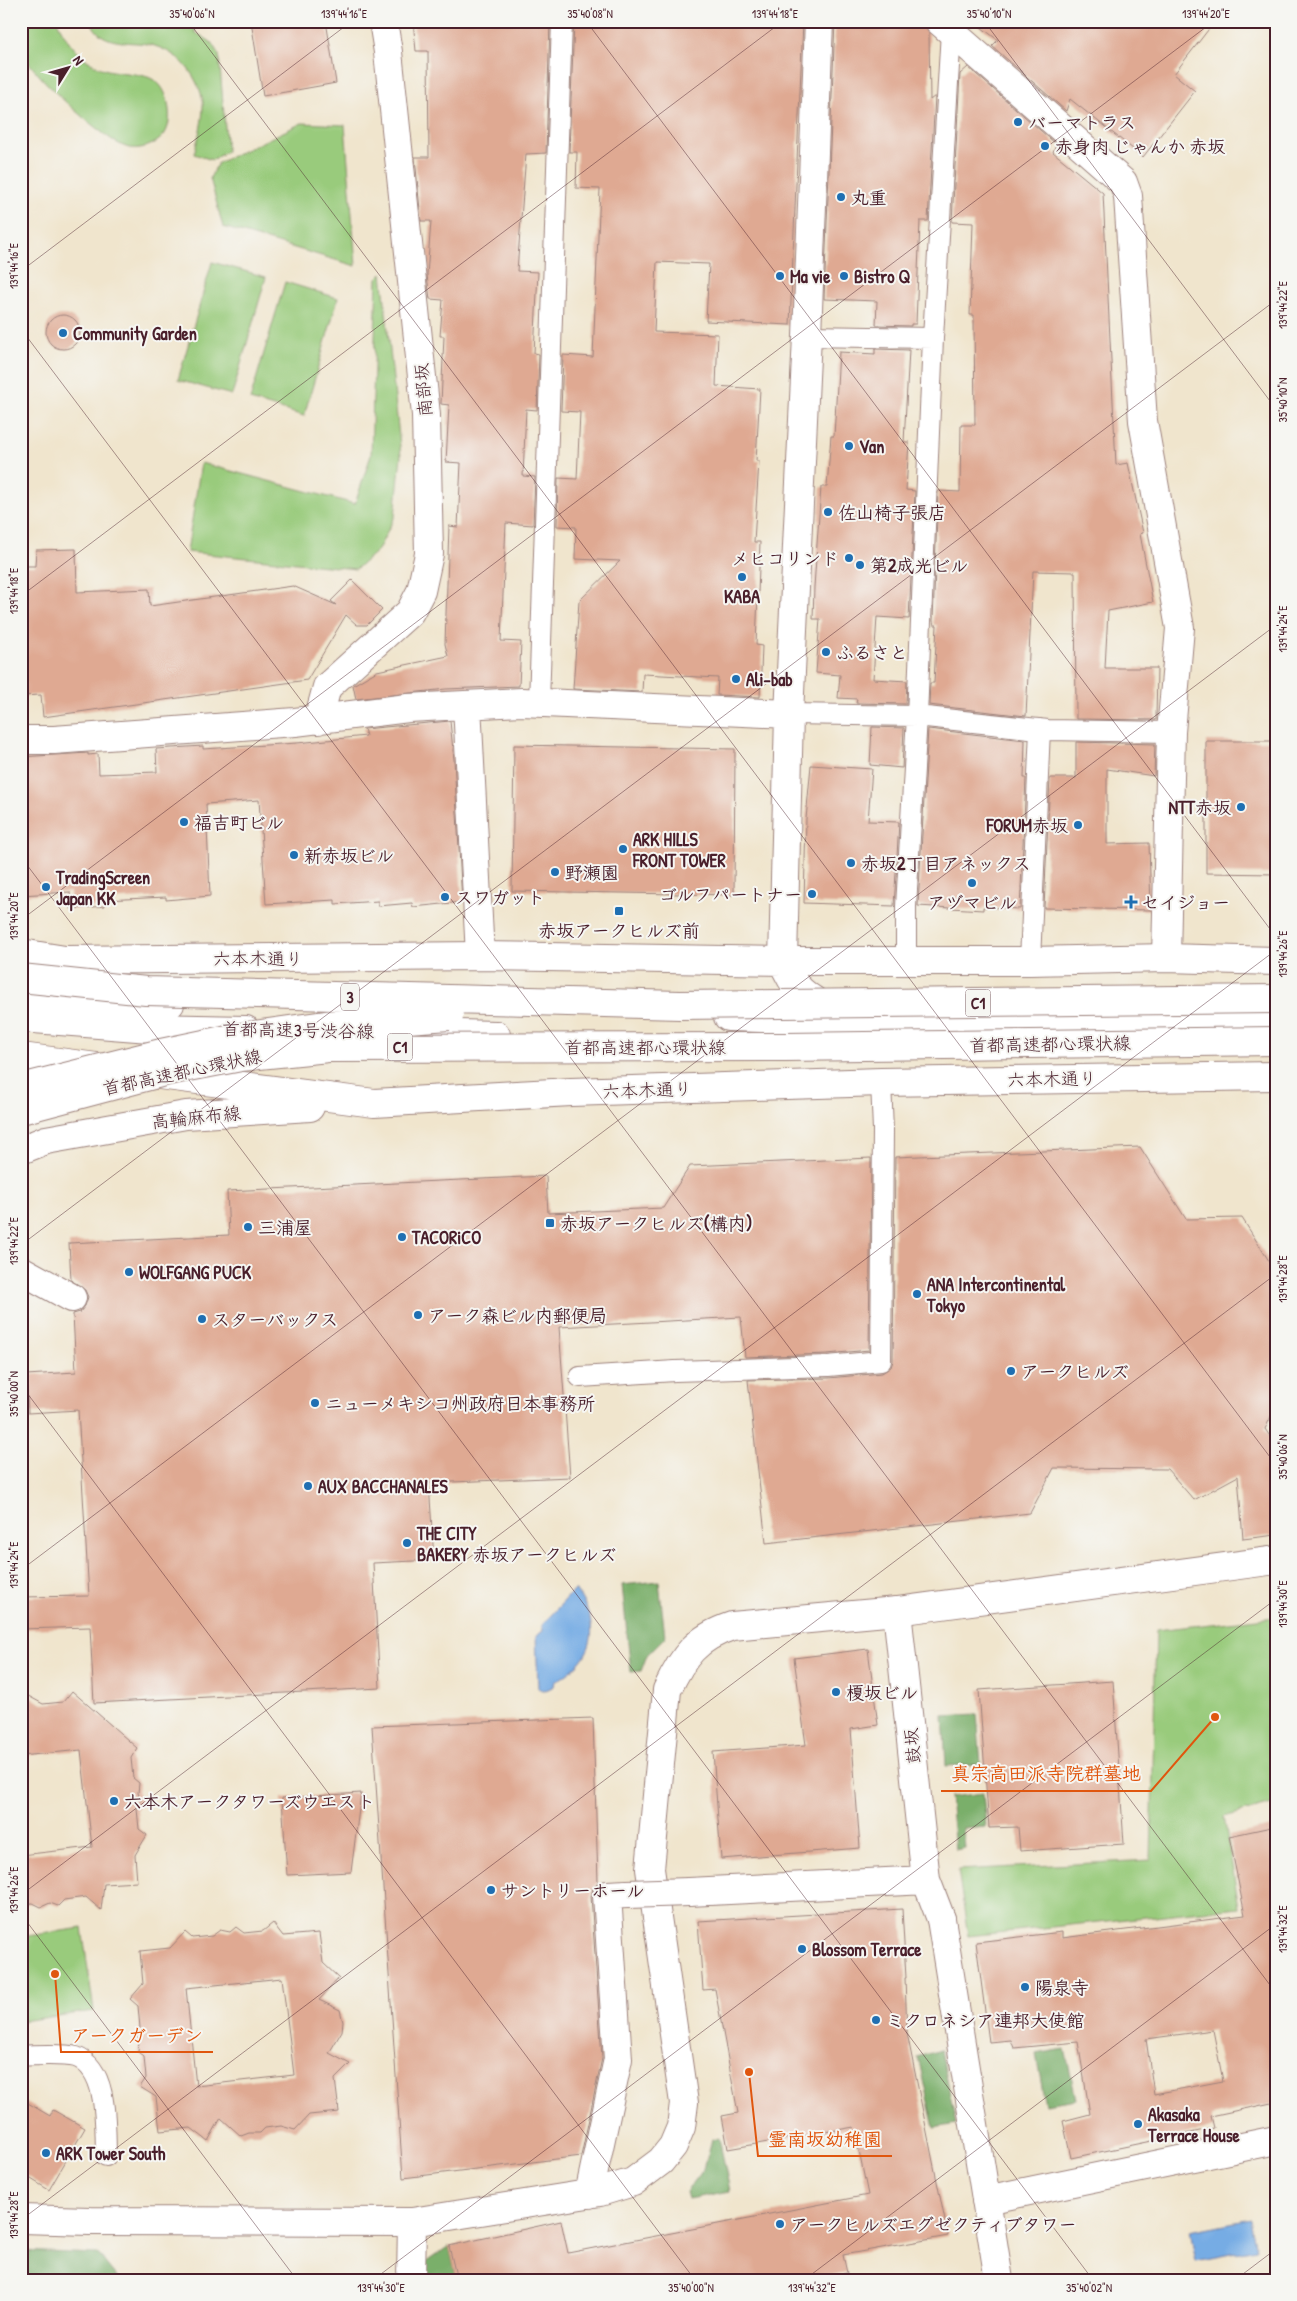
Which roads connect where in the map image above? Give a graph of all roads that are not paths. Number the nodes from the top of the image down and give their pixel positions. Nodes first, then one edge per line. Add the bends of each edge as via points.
1 (383, 21) edge
2 (562, 21) edge
3 (819, 21) edge
4 (945, 26) edge
5 (807, 336) junction
6 (933, 338) junction
7 (539, 702) junction
8 (467, 705) junction
9 (789, 714) junction
10 (917, 716) junction
11 (318, 720) junction
12 (1040, 729) junction
13 (1171, 732) junction
14 (21, 740) edge
15 (21, 953) edge
16 (480, 956) junction
17 (1166, 958) junction
18 (65, 960) junction
19 (783, 961) junction
20 (906, 961) junction
21 (1030, 961) junction
22 (1276, 961) edge
23 (21, 978) edge
24 (21, 985) edge
25 (1276, 999) edge
26 (21, 1001) edge
27 (680, 1005) junction
28 (21, 1018) edge
29 (794, 1019) junction
30 (852, 1021) junction
31 (1276, 1026) edge
32 (1276, 1041) edge
33 (785, 1047) junction
34 (21, 1057) edge
35 (1264, 1076) edge
36 (881, 1082) junction
37 (21, 1088) edge
38 (374, 1103) junction
39 (21, 1110) edge
40 (21, 1150) edge
41 (21, 1270) edge
42 (72, 1298) dead end
43 (580, 1378) dead end
44 (1276, 1560) edge
45 (897, 1611) junction
46 (926, 1880) junction
47 (21, 2056) edge
48 (1276, 2140) edge
49 (106, 2156) dead end
50 (589, 2194) junction
51 (986, 2200) junction
52 (21, 2219) edge
53 (412, 2222) junction
54 (411, 2280) edge
55 (999, 2280) edge

1 - 11 main road, 南部坂 via 426,415 429,554 422,591 410,612 327,687
2 - 7 lane
3 - 5 main road
4 - 6 lane
4 - 13 main road via 1124,182 1128,196 1143,421 1180,628
5 - 6 lane
5 - 9 main road
6 - 10 lane
7 - 8 main road
7 - 9 main road
8 - 11 main road via 408,708
8 - 16 main road
9 - 10 lane
9 - 19 main road
10 - 12 lane
10 - 20 lane
11 - 14 main road
12 - 13 lane
12 - 21 lane
13 - 17 main road
15 - 18 main road, 六本木通り
16 - 18 main road, 六本木通り
16 - 19 main road, 六本木通り
17 - 21 main road, 六本木通り
17 - 22 main road, 六本木通り
18 - 24 main road
19 - 20 main road, 六本木通り
19 - 30 main road via 790,979 804,996
20 - 21 main road, 六本木通り
23 - 27 main road, 首都高速都心環状線 / 3, bridge via 146,991
25 - 27 main road, 首都高速都心環状線 / C1, bridge
26 - 29 main road
27 - 37 main road, 首都高速都心環状線 / C1, bridge via 420,1017 325,1025 233,1038
28 - 33 main road, 首都高速3号渋谷線 / 3, bridge via 150,1028 413,1032
29 - 30 main road
29 - 36 main road via 850,1034 872,1055
30 - 31 main road
30 - 35 main road via 896,1036 1176,1035
32 - 33 main road, 首都高速都心環状線 / C1, bridge
33 - 39 main road, 首都高速都心環状線 / C1, bridge via 328,1048 241,1057 168,1071
34 - 38 main road, 六本木通り
35 - 36 main road, 六本木通り
36 - 38 main road, 六本木通り via 571,1092
36 - 43 lane via 881,1360 828,1366
38 - 40 main road, 高輪麻布線 via 186,1114 46,1140
41 - 42 main road
44 - 45 main road
45 - 46 main road, 鼓坂
45 - 50 main road via 732,1626 712,1633 694,1646 680,1664 668,1690 650,1869 684,2103 681,2127 673,2146 647,2173 632,2182
46 - 50 main road, bridge via 607,1895 618,2059
46 - 51 main road, 鼓坂 via 941,1919
47 - 49 lane via 76,2058 92,2070 103,2097
48 - 51 main road
50 - 53 main road
51 - 55 main road, 鼓坂
52 - 53 main road
53 - 54 main road

